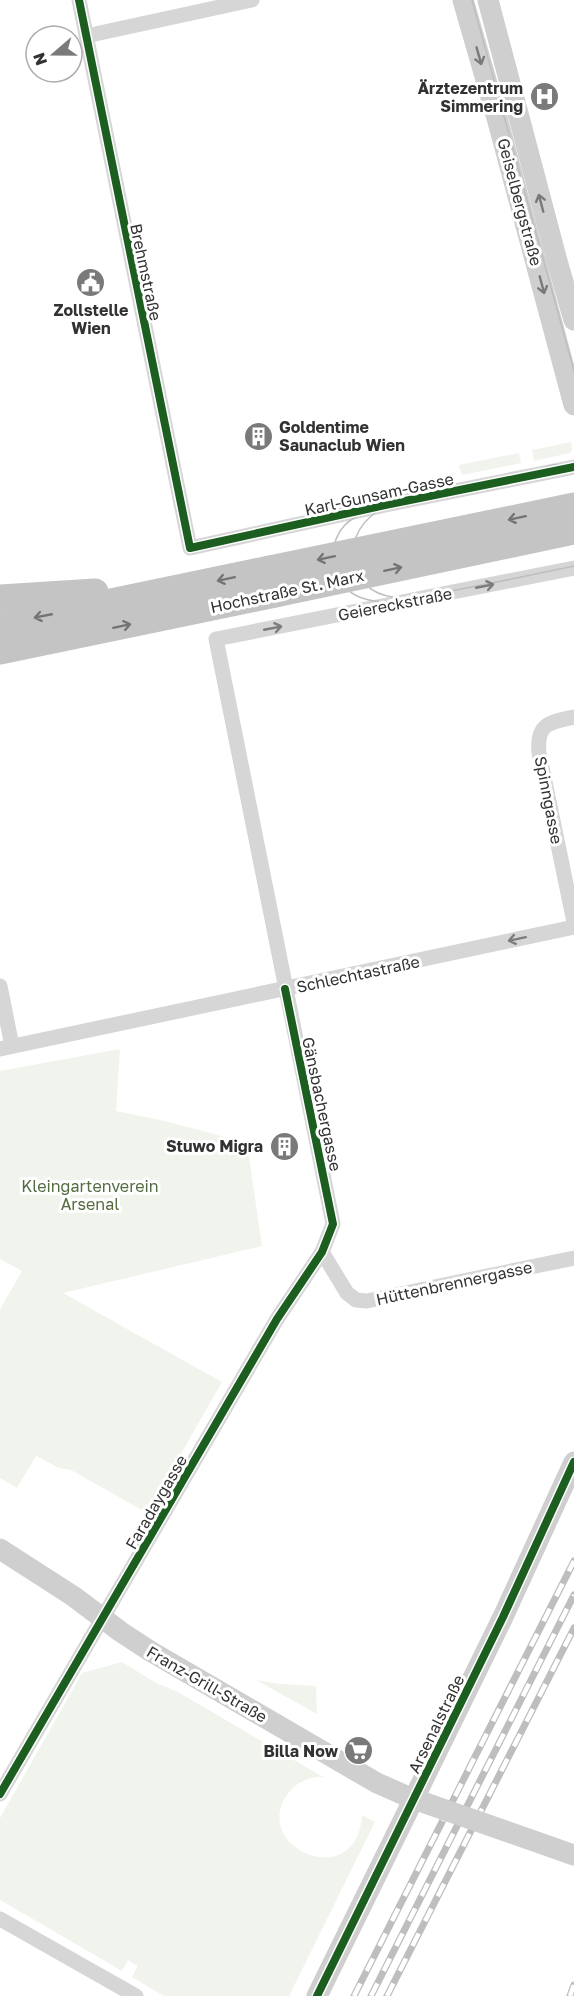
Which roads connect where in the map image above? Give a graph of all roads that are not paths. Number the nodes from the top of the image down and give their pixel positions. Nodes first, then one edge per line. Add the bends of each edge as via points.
1 (79, 0) edge
2 (252, 0) edge
3 (463, 0) edge
4 (488, 0) edge
5 (86, 36) junction
6 (574, 320) edge
7 (574, 405) edge
8 (574, 467) edge
9 (574, 506) edge
10 (574, 531) edge
11 (190, 548) joint
12 (567, 570) edge
13 (183, 588) junction
14 (0, 597) edge
15 (0, 625) edge
16 (216, 639) joint
17 (0, 651) edge
18 (574, 717) edge
19 (568, 869) edge
20 (574, 922) edge
21 (574, 927) edge
22 (0, 986) edge
23 (285, 989) junction
24 (6, 1048) edge
25 (333, 1224) joint
26 (322, 1252) junction
27 (574, 1258) edge
28 (574, 1462) edge
29 (0, 1549) edge
30 (103, 1618) junction
31 (0, 1794) edge
32 (574, 1855) edge
33 (0, 1919) edge
34 (136, 1996) edge
35 (317, 1996) edge

1 - 5 street, Brehmstraße
2 - 5 street
3 -> 7 main road, Geiselbergstraße
6 -> 4 main road, Geiselbergstraße
5 - 11 street, Brehmstraße
8 - 11 street, Karl-Gunsam-Gasse
9 -> 13 highway, Hochstraße St. Marx, bridge
17 -> 10 highway, Hochstraße St. Marx, bridge
16 -> 12 street, Geiereckstraße
13 - 14 highway
13 -> 15 highway, Hochstraße St. Marx
16 - 23 street, Gänsbachergasse
18 - 19 street, Spinngasse via 549,724 538,740
19 - 20 street, Spinngasse
21 -> 23 street, Schlechtastraße
22 - 24 street
23 - 24 street, Schlechtastraße
23 - 25 street, Gänsbachergasse
25 - 26 street, Faradaygasse
26 - 27 street, Hüttenbrennergasse via 348,1293 356,1300 367,1301
26 - 30 street, Faradaygasse via 277,1319
28 - 35 main road, Arsenalstraße via 498,1627
29 - 30 main road, Franz-Grill-Straße
30 - 31 street, Faradaygasse
30 - 32 main road, Franz-Grill-Straße, bridge via 150,1651 377,1783
33 - 34 street

